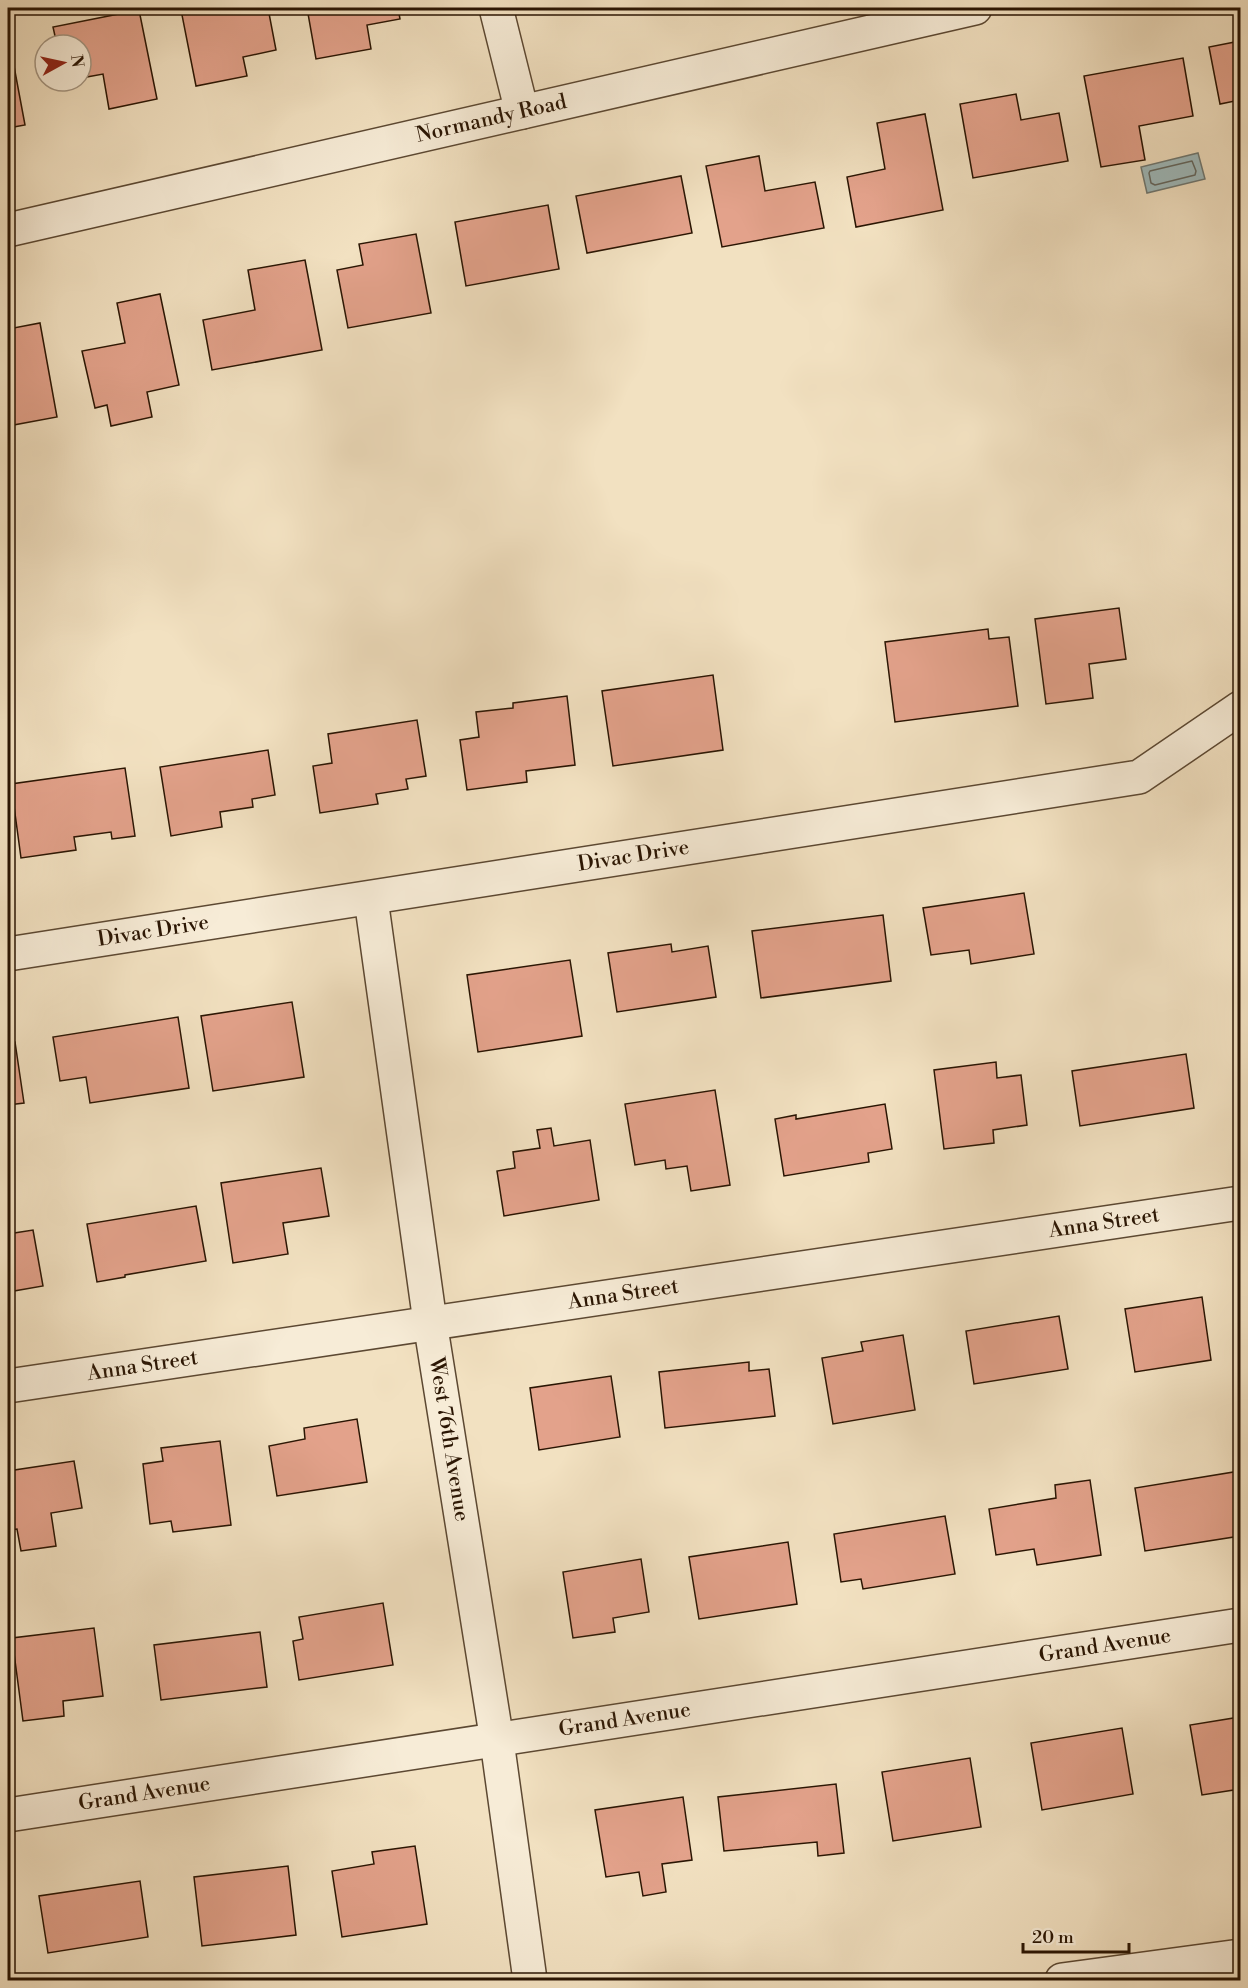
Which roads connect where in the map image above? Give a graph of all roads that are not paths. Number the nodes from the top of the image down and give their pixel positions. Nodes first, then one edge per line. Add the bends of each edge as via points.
1 (496, 8) edge
2 (975, 8) edge
3 (522, 112) junction
4 (8, 230) edge
5 (1240, 708) edge
6 (371, 898) junction
7 (8, 954) edge
8 (1240, 1203) edge
9 (430, 1322) junction
10 (8, 1386) edge
11 (1240, 1625) edge
12 (497, 1741) junction
13 (8, 1815) edge
14 (1240, 1956) edge
15 (530, 1980) edge
16 (1062, 1980) edge

1 - 3 street
2 - 3 street, Normandy Road
3 - 4 street, Normandy Road
5 - 6 street, Divac Drive via 1139,777
6 - 7 street, Divac Drive
6 - 9 street, West 76th Avenue
8 - 9 street, Anna Street
9 - 10 street, Anna Street
9 - 12 street, West 76th Avenue
11 - 12 street, Grand Avenue
12 - 13 street, Grand Avenue
12 - 15 street, West 76th Avenue
14 - 16 street

